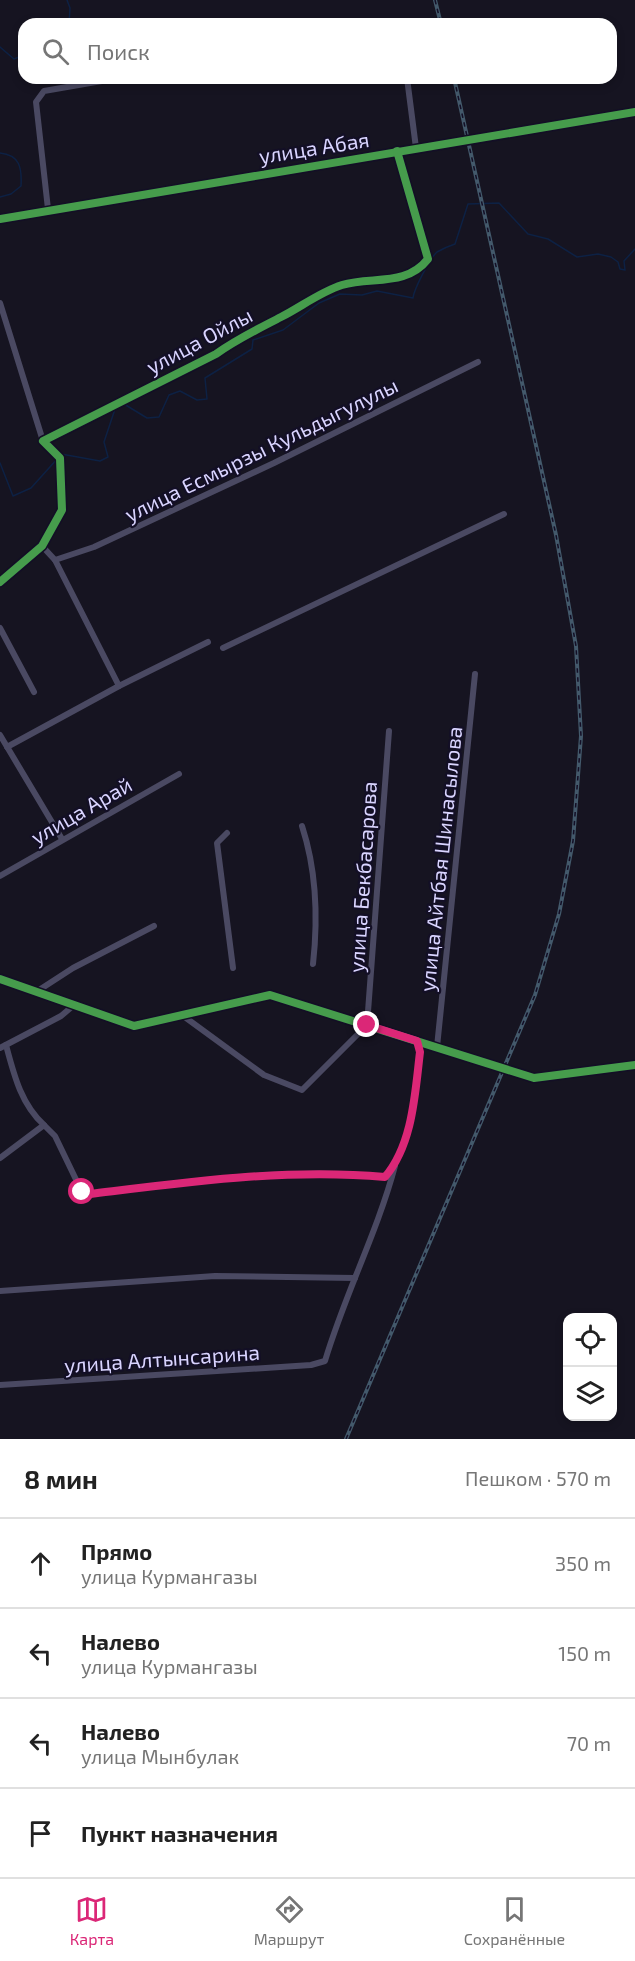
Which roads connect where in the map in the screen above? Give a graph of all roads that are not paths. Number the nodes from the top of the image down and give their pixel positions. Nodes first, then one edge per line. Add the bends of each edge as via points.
1 (84, 84) edge
2 (408, 84) edge
3 (635, 112) edge
4 (416, 148) junction
5 (397, 152) junction
6 (48, 209) junction
7 (0, 219) edge
8 (0, 303) edge
9 (478, 362) dead end
10 (43, 441) junction
11 (504, 514) dead end
12 (42, 546) junction
13 (55, 560) junction
14 (0, 582) edge
15 (0, 628) edge
16 (208, 642) dead end
17 (224, 648) dead end
18 (475, 674) dead end
19 (119, 686) junction
20 (34, 692) dead end
21 (389, 731) dead end
22 (0, 735) edge
23 (7, 747) junction
24 (179, 774) dead end
25 (302, 826) dead end
26 (227, 833) dead end
27 (62, 839) junction
28 (0, 876) edge
29 (154, 926) dead end
30 (313, 964) dead end
31 (233, 968) dead end
32 (0, 979) edge
33 (36, 992) junction
34 (74, 1005) junction
35 (182, 1015) junction
36 (367, 1025) junction
37 (417, 1041) junction
38 (3, 1047) edge
39 (437, 1047) junction
40 (635, 1065) edge
41 (44, 1125) junction
42 (0, 1158) edge
43 (396, 1165) junction
44 (355, 1278) junction
45 (0, 1291) edge
46 (0, 1385) edge

1 - 6 street via 44,91 36,102
2 - 4 street
3 - 4 street, улица Абая
4 - 5 street, улица Абая
5 - 6 street, улица Абая
5 - 10 street, улица Ойлы via 428,259 421,267 408,275 343,285 317,296 216,354
6 - 7 street, улица Абая
8 - 10 street
9 - 13 street, улица Есмырзы Кульдыгулулы via 274,464 94,547
10 - 12 street via 60,458 62,510
11 - 17 street
12 - 13 street
12 - 14 street
13 - 19 street
15 - 20 street
16 - 19 street
18 - 39 street, улица Айтбая Шинасылова
19 - 23 street
21 - 36 street, улица Бекбасарова
22 - 23 street
23 - 27 street
24 - 27 street, улица Арай
25 - 30 street via 309,848 316,934
26 - 31 street via 217,843
27 - 28 street, улица Арай
29 - 33 street
32 - 33 street
33 - 34 street
34 - 35 street via 134,1026
34 - 38 street via 62,1016
35 - 36 street via 270,995
35 - 36 street via 264,1075 302,1090
36 - 37 street
37 - 39 street
37 - 43 street via 420,1052 415,1091
38 - 41 street via 28,1109
39 - 40 street via 534,1078
41 - 42 street
41 - 43 street via 55,1136 82,1192 90,1194 231,1178 352,1174 385,1177
43 - 44 street via 382,1213
44 - 45 street via 215,1276
44 - 46 street, улица Алтынсарина via 325,1361

